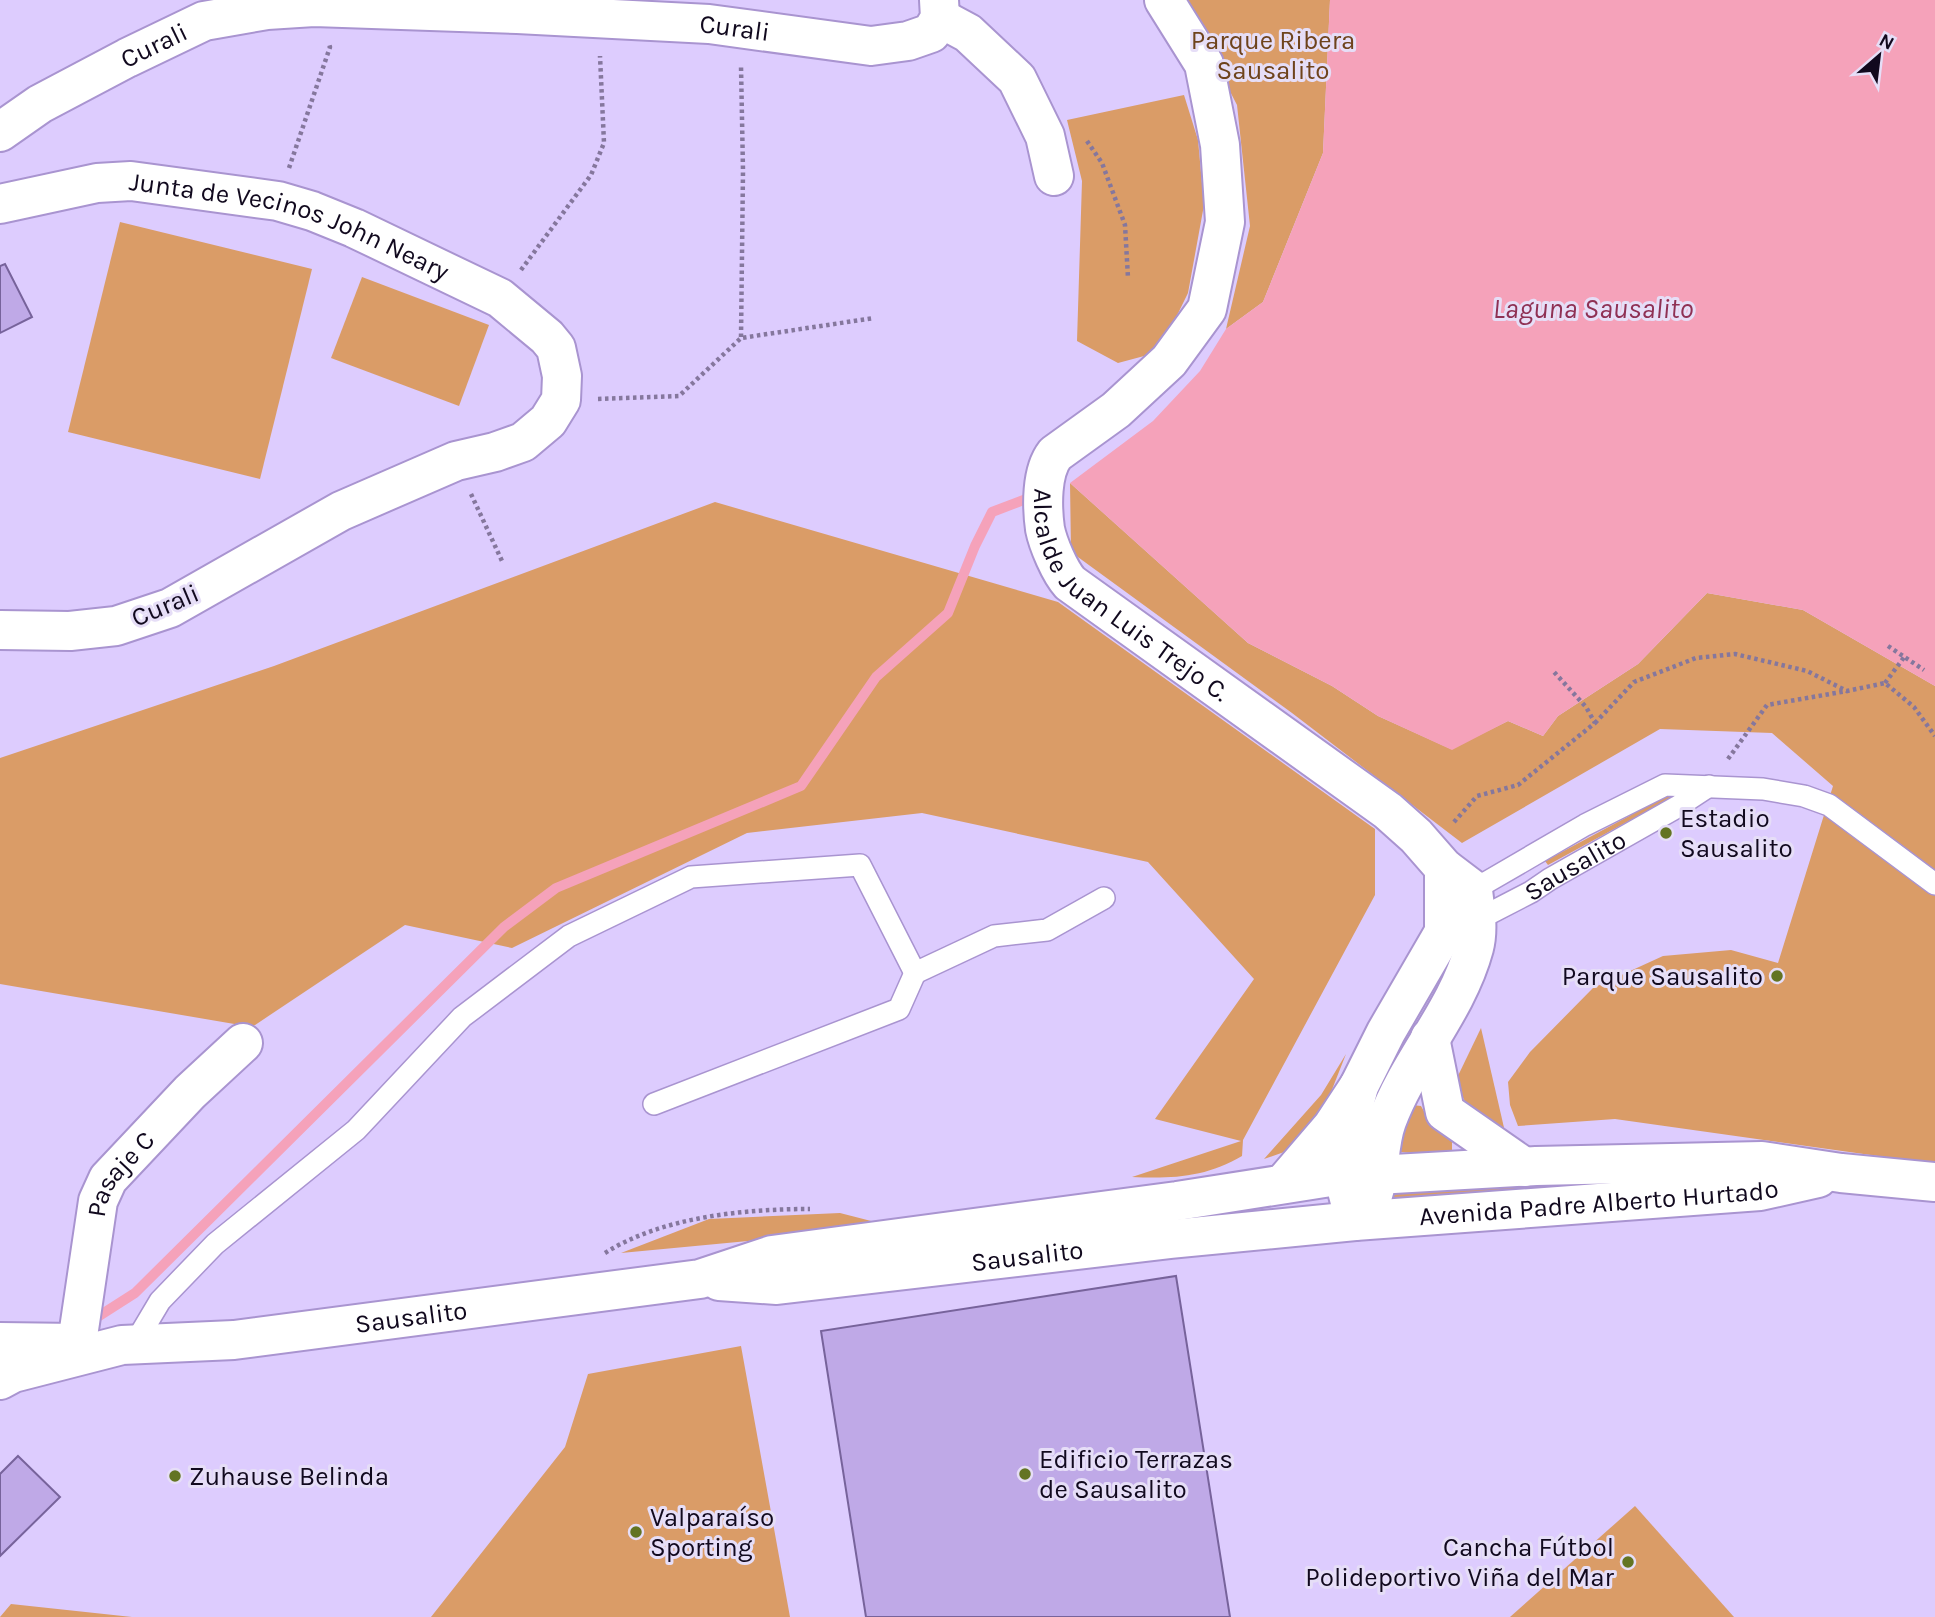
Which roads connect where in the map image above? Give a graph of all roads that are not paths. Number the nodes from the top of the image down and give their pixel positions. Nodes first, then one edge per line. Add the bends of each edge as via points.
1 (1164, 0) edge
2 (940, 9) edge
3 (0, 132) edge
4 (1054, 176) dead end
5 (0, 204) edge
6 (561, 400) joint
7 (0, 630) edge
8 (1709, 786) junction
9 (1935, 884) edge
10 (1104, 898) dead end
11 (1456, 902) junction
12 (915, 973) junction
13 (1430, 1038) junction
14 (243, 1043) dead end
15 (1359, 1086) junction
16 (654, 1104) dead end
17 (1524, 1167) junction
18 (1841, 1173) junction
19 (1360, 1175) junction
20 (1935, 1182) edge
21 (1283, 1184) junction
22 (1355, 1221) junction
23 (699, 1279) junction
24 (0, 1342) edge
25 (78, 1343) junction
26 (128, 1344) junction
27 (0, 1380) edge

1 - 11 street, Alcalde Juan Luis Trejo C. via 1204,64 1220,145 1225,222 1207,309 1168,361 1116,410 1055,454 1046,470 1045,530 1070,583 1388,811 1416,836
2 - 3 street, Curali via 932,33 871,46 709,24 267,10 204,21 40,104
2 - 4 street, Curali via 1017,79 1045,136
5 - 6 street, Junta de Vecinos John Neary via 97,183 131,181 278,201 312,211 500,298 556,348
6 - 7 street, Curali via 548,421 523,442 456,461 341,510 170,608 116,626
8 - 9 lane, Sausalito via 1763,789 1829,805
8 - 11 lane, Sausalito via 1677,807
8 - 11 lane, Sausalito via 1665,785 1585,825
10 - 12 lane via 1047,930 994,936
11 - 13 street, Sausalito via 1475,947
11 - 15 street, Sausalito
12 - 16 lane via 900,1009
12 - 26 lane via 860,865 691,877 569,936 462,1017 356,1130 215,1244 160,1301
13 - 17 street via 1445,1112
13 - 19 street, Sausalito
14 - 25 street, Pasaje C via 108,1179 97,1201
15 - 19 street, Sausalito via 1347,1132
15 - 21 street via 1332,1127
17 - 18 street, Avenida Padre Alberto Hurtado via 1762,1161
17 - 19 street, Avenida Padre Alberto Hurtado
18 - 20 street, Avenida Padre Alberto Hurtado
18 - 22 street, Avenida Padre Alberto Hurtado via 1760,1191
19 - 21 street, Sausalito
19 - 22 street, Sausalito via 1373,1196
21 - 23 street, Sausalito via 772,1255
22 - 23 street, Sausalito via 777,1285
23 - 26 street, Sausalito via 234,1340
24 - 25 street, Sausalito
25 - 26 street, Sausalito
26 - 27 street, Sausalito

